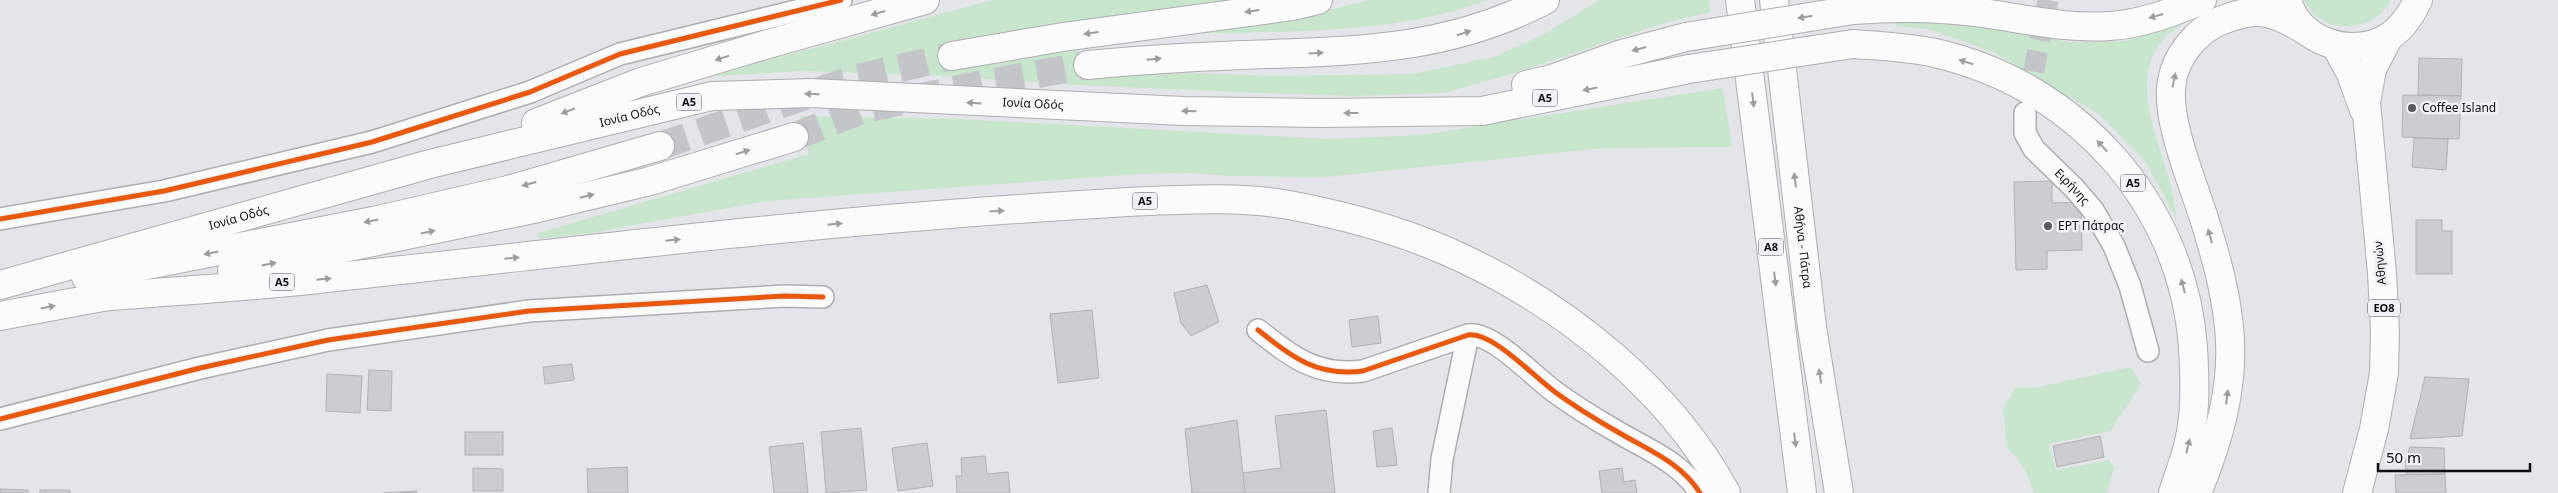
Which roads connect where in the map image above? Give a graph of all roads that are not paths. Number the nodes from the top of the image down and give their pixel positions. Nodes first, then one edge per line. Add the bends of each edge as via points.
1 (841, 0) edge
2 (925, 0) edge
3 (1318, 0) edge
4 (1545, 0) edge
5 (1740, 0) edge
6 (1774, 0) edge
7 (2202, 0) edge
8 (2287, 0) edge
9 (2418, 0) edge
10 (2308, 32) junction
11 (2388, 38) junction
12 (2336, 46) junction
13 (952, 56) tunnel mouth
14 (1088, 65) tunnel mouth
15 (1400, 113) junction
16 (2025, 113) tunnel mouth
17 (2367, 121) junction
18 (794, 137) tunnel mouth
19 (660, 146) tunnel mouth
20 (430, 164) junction
21 (0, 219) edge
22 (0, 285) edge
23 (0, 289) edge
24 (101, 297) junction
25 (823, 297) dead end
26 (0, 316) edge
27 (1258, 330) dead end
28 (1468, 335) junction
29 (2148, 351) dead end
30 (0, 419) edge
31 (1439, 493) edge
32 (1700, 493) edge
33 (1726, 493) edge
34 (1802, 493) edge
35 (1839, 493) edge
36 (2173, 493) edge
37 (2197, 493) edge
38 (2357, 493) edge

1 - 21 street via 620,54 530,92 353,147 164,191
2 -> 20 main road via 641,82
3 -> 13 main road
14 -> 4 main road via 1173,57 1314,54 1416,44 1499,22
5 -> 34 main road, Α8
35 -> 6 main road, Αθήνα - Πάτρα / Α8 via 1812,327
7 -> 15 main road, bridge via 2136,22 2103,26 2055,26 1981,12 1937,9 1853,10 1686,37 1622,54 1552,79
8 - 10 main road, Αθηνών / ΕΟ8 via 2296,19
9 - 11 main road, Αθηνών / ΕΟ8 via 2406,21
10 - 12 main road, Αθηνών / ΕΟ8
37 -> 10 main road via 2215,450 2228,397 2229,328 2210,235 2172,111 2172,81 2181,57 2195,37 2216,22 2241,12 2254,10 2270,14
11 - 12 main road, Αθηνών / ΕΟ8 via 2362,47
11 - 17 main road, Αθηνών / ΕΟ8 via 2372,69
12 - 17 main road, Αθηνών / ΕΟ8 via 2355,82
15 -> 20 main road, Ιονία Οδός / Α5 via 1183,111 811,93 712,96
36 -> 15 main road, Α5, bridge via 2189,445 2194,403 2192,333 2186,298 2166,238 2120,166 2091,134 2063,110 1997,73 1935,53 1899,46 1853,44 1689,70 1482,111
16 - 29 street, Ειρήνης via 2025,133 2034,149 2093,210 2114,246 2130,286
17 - 38 main road, Αθηνών / ΕΟ8 via 2382,273 2384,352 2379,407
24 -> 18 main road via 538,208 650,181
19 -> 23 main road via 508,190 378,220 113,273
20 - 22 main road, Ιονία Οδός / Α5
26 -> 24 main road, Α5
24 -> 33 main road, Α5 via 312,280 908,217 1199,199 1285,204 1406,235 1522,288 1628,370 1672,415 1716,473
25 - 30 street via 785,296 529,311 328,340 200,368
27 - 28 street via 1303,362 1345,373 1374,367
28 - 31 street via 1443,453
28 - 32 street via 1480,335 1494,343 1578,408 1673,464 1689,477

